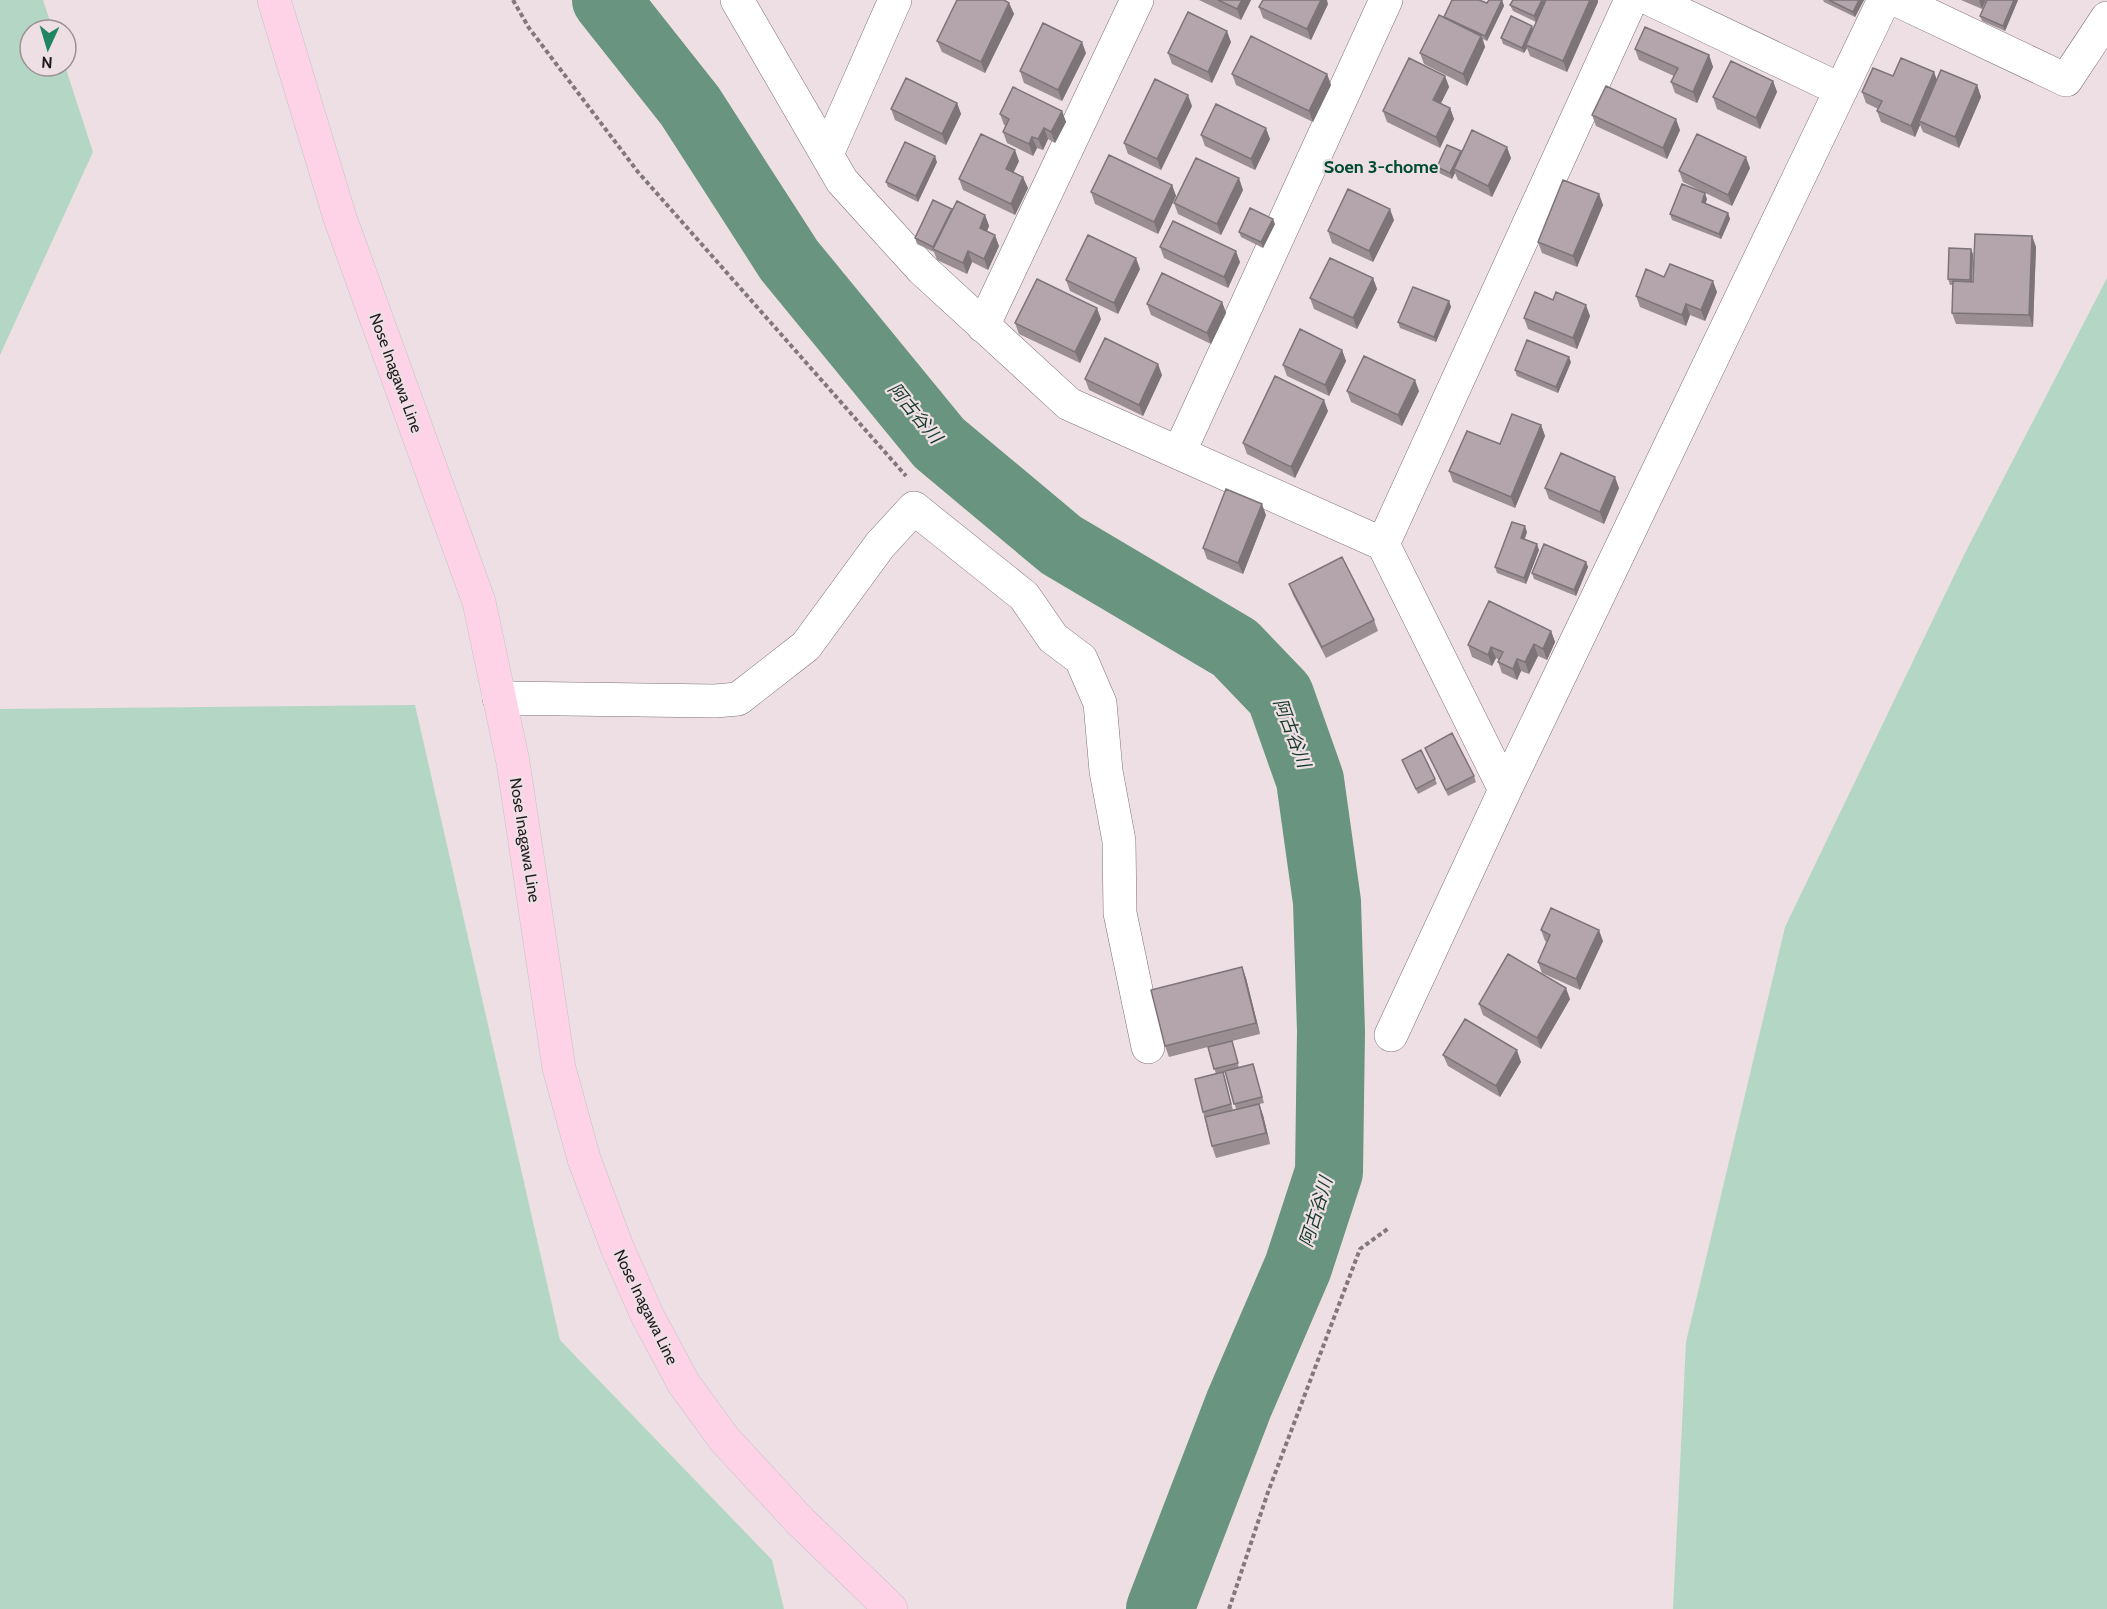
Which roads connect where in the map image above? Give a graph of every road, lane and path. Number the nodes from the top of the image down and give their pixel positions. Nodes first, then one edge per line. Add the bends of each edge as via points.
1 (274, 0) edge
2 (513, 0) edge
3 (737, 0) edge
4 (895, 0) edge
5 (1137, 0) edge
6 (1386, 0) edge
7 (1631, 0) edge
8 (1652, 0) edge
9 (1884, 0) edge
10 (1897, 0) edge
11 (2107, 18) edge
12 (1841, 90) junction
13 (826, 154) junction
14 (984, 326) junction
15 (1179, 453) junction
16 (914, 508) junction
17 (1383, 544) junction
18 (499, 698) junction
19 (1505, 790) junction
20 (1391, 1035) dead end
21 (1148, 1047) dead end
22 (1389, 1228) dead end
23 (891, 1609) edge
24 (1229, 1609) edge

1 - 18 main road, Nose Inagawa Line via 340,218 479,602
2 - 16 path via 529,28 638,172 905,473
3 - 13 street
4 - 13 street
5 - 14 street
6 - 15 street
7 - 17 street
8 - 12 street
9 - 12 street
10 - 11 street via 2066,80
12 - 19 street
13 - 14 street via 842,181 914,261
14 - 15 street via 1070,404
15 - 17 street
16 - 18 street via 880,545 806,646 738,699 715,702
16 - 21 street via 1024,596 1053,638 1082,658 1100,704 1106,771 1119,841 1120,913
17 - 19 street
18 - 23 main road, Nose Inagawa Line via 513,762 559,1068 584,1160 616,1247 684,1384 725,1440 800,1521
19 - 20 street
22 - 24 path via 1360,1249 1268,1492

